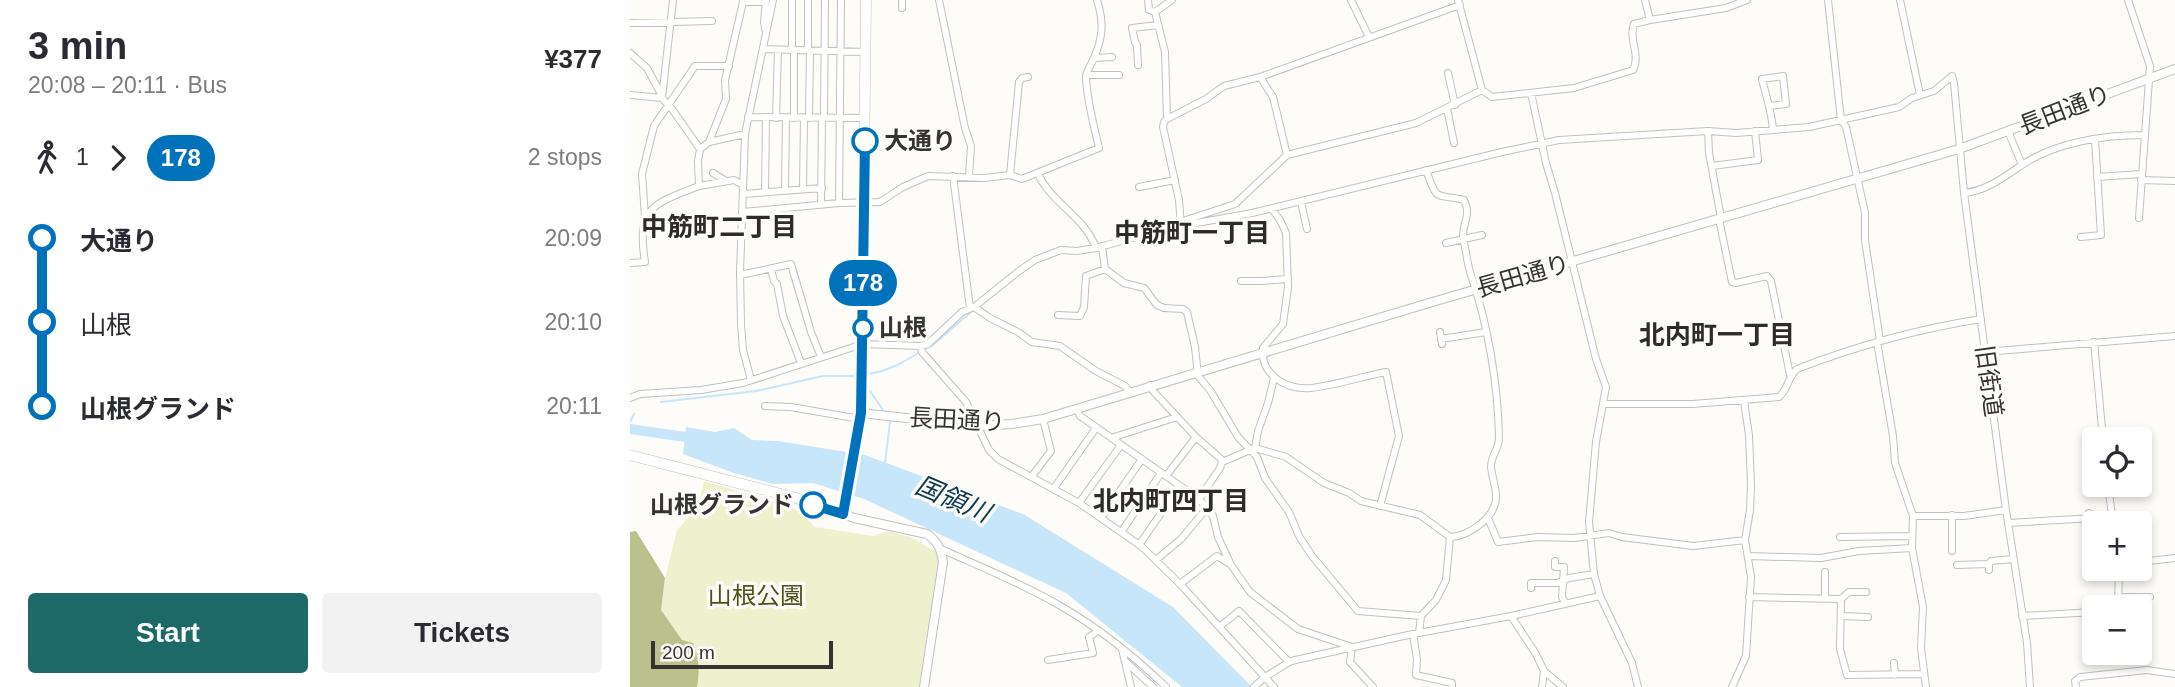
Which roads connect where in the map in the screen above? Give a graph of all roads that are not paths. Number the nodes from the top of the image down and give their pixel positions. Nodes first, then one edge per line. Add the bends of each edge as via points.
1 (673, 0) edge
2 (792, 0) edge
3 (808, 0) edge
4 (825, 0) edge
5 (841, 0) edge
6 (866, 0) edge
7 (939, 0) edge
8 (1097, 0) edge
9 (1148, 0) edge
10 (1172, 0) edge
11 (1351, 0) edge
12 (1645, 0) edge
13 (1747, 0) edge
14 (1828, 0) edge
15 (1900, 0) edge
16 (2128, 0) edge
17 (768, 1) edge
18 (1459, 3) edge
19 (1155, 12) junction
20 (1650, 20) junction
21 (712, 21) dead end
22 (670, 22) junction
23 (630, 23) edge
24 (1158, 25) junction
25 (1369, 37) junction
26 (763, 49) junction
27 (778, 50) junction
28 (793, 51) junction
29 (809, 51) junction
30 (825, 51) junction
31 (841, 52) junction
32 (866, 52) junction
33 (630, 53) edge
34 (1112, 57) dead end
35 (1094, 58) junction
36 (1138, 65) dead end
37 (729, 66) junction
38 (2175, 69) edge
39 (1448, 73) dead end
40 (1086, 75) junction
41 (1119, 75) dead end
42 (1028, 76) dead end
43 (1260, 76) junction
44 (2149, 78) junction
45 (1482, 90) junction
46 (1531, 93) junction
47 (630, 95) edge
48 (1920, 95) junction
49 (662, 97) junction
50 (1455, 104) junction
51 (668, 105) junction
52 (1769, 106) junction
53 (1447, 108) junction
54 (748, 117) junction
55 (766, 118) junction
56 (776, 118) junction
57 (790, 118) junction
58 (806, 118) junction
59 (823, 118) junction
60 (840, 118) junction
61 (865, 118) junction
62 (1167, 119) junction
63 (1841, 120) junction
64 (1773, 130) junction
65 (1708, 131) junction
66 (1755, 131) junction
67 (2008, 131) junction
68 (745, 134) junction
69 (2144, 135) junction
70 (2095, 139) junction
71 (709, 142) junction
72 (1454, 143) dead end
73 (1541, 143) junction
74 (700, 149) junction
75 (1959, 149) junction
76 (1287, 155) junction
77 (2022, 165) junction
78 (1712, 166) junction
79 (1426, 170) junction
80 (713, 173) dead end
81 (1038, 174) junction
82 (1010, 175) junction
83 (953, 176) junction
84 (969, 177) junction
85 (2097, 177) junction
86 (2141, 177) junction
87 (1857, 178) junction
88 (1175, 180) junction
89 (726, 181) junction
90 (2175, 181) edge
91 (743, 185) junction
92 (699, 186) junction
93 (1139, 187) dead end
94 (822, 188) junction
95 (803, 189) junction
96 (785, 191) junction
97 (765, 192) junction
98 (1964, 193) junction
99 (743, 194) junction
100 (1301, 202) junction
101 (839, 203) junction
102 (821, 204) junction
103 (864, 204) junction
104 (1272, 209) junction
105 (742, 212) junction
106 (1720, 218) junction
107 (2139, 218) dead end
108 (645, 219) junction
109 (1181, 224) junction
110 (1307, 229) dead end
111 (1482, 235) dead end
112 (2081, 237) dead end
113 (1463, 238) junction
114 (1446, 243) dead end
115 (1099, 247) junction
116 (1572, 262) junction
117 (630, 264) edge
118 (771, 269) junction
119 (1105, 269) junction
120 (740, 275) junction
121 (1288, 279) junction
122 (1241, 281) dead end
123 (1476, 290) junction
124 (972, 308) junction
125 (1058, 315) dead end
126 (1981, 319) junction
127 (1486, 332) junction
128 (2175, 336) edge
129 (1441, 338) dead end
130 (1879, 341) junction
131 (2094, 342) junction
132 (863, 344) junction
133 (921, 346) junction
134 (1985, 352) junction
135 (1262, 353) junction
136 (821, 357) junction
137 (801, 363) junction
138 (1197, 371) junction
139 (1790, 375) junction
140 (1274, 377) junction
141 (751, 380) junction
142 (1150, 386) junction
143 (1130, 392) junction
144 (630, 398) edge
145 (1744, 401) junction
146 (1604, 404) junction
147 (765, 406) dead end
148 (1076, 408) junction
149 (1177, 417) junction
150 (860, 418) junction
151 (1043, 419) junction
152 (978, 426) junction
153 (2102, 427) edge
154 (1096, 428) junction
155 (1196, 437) junction
156 (1111, 438) junction
157 (1121, 445) junction
158 (1254, 450) junction
159 (630, 455) edge
160 (1142, 459) junction
161 (1222, 462) junction
162 (1163, 474) junction
163 (1032, 476) junction
164 (1180, 486) junction
165 (1054, 488) junction
166 (1199, 499) junction
167 (1079, 503) junction
168 (1380, 506) junction
169 (1207, 508) junction
170 (844, 509) junction
171 (2006, 510) junction
172 (1952, 515) junction
173 (1913, 516) junction
174 (1101, 518) junction
175 (1488, 518) junction
176 (2082, 519) edge
177 (2008, 523) junction
178 (1122, 531) junction
179 (1591, 534) junction
180 (1912, 536) junction
181 (1450, 537) junction
182 (1840, 537) dead end
183 (1745, 540) junction
184 (1139, 545) junction
185 (1912, 548) junction
186 (941, 550) junction
187 (1952, 551) dead end
188 (1748, 556) junction
189 (2175, 558) edge
190 (2013, 559) junction
191 (1156, 560) junction
192 (1555, 561) dead end
193 (2152, 561) edge
194 (1231, 565) junction
195 (1961, 567) dead end
196 (1825, 572) dead end
197 (1594, 573) junction
198 (1563, 581) junction
199 (1180, 584) junction
200 (1531, 588) dead end
201 (1866, 592) dead end
202 (1600, 596) junction
203 (1749, 597) junction
204 (1825, 598) junction
205 (1841, 599) junction
206 (1566, 604) junction
207 (2082, 613) edge
208 (1511, 616) junction
209 (1841, 616) junction
210 (2022, 616) junction
211 (1420, 617) junction
212 (1868, 617) dead end
213 (1219, 627) junction
214 (1098, 631) junction
215 (1416, 633) junction
216 (1121, 647) junction
217 (1352, 647) junction
218 (1048, 660) dead end
219 (1125, 661) junction
220 (1289, 663) junction
221 (1894, 663) dead end
222 (1544, 671) junction
223 (1895, 674) junction
224 (1923, 674) junction
225 (2175, 674) edge
226 (1264, 679) junction
227 (924, 687) edge
228 (1131, 687) edge
229 (1153, 687) edge
230 (1166, 687) edge
231 (1254, 687) edge
232 (1274, 687) edge
233 (1373, 687) edge
234 (1451, 687) edge
235 (1542, 687) edge
236 (1563, 687) edge
237 (1638, 687) edge
238 (1732, 687) edge
239 (1926, 687) edge
240 (2029, 687) edge
241 (2076, 687) edge

1 - 22 street
2 - 28 street
3 - 29 street
4 - 30 street
5 - 31 street
6 - 32 main road
7 - 84 street via 971,146
8 - 35 street via 1103,27
9 - 19 street via 1149,10
10 - 19 street
11 - 25 street
12 - 20 street
13 - 20 street via 1726,8
14 - 63 street
15 - 48 street
16 - 44 street via 2150,66
17 - 26 street
17 - 37 street via 743,2
18 - 25 street
18 - 45 street
19 - 24 street
20 - 46 street via 1634,24 1631,30 1637,62 1633,69 1574,88
21 - 22 street
22 - 23 street
22 - 49 street
24 - 36 street via 1132,28
24 - 62 street via 1165,52
25 - 43 street
26 - 27 street
26 - 54 street
27 - 28 street
27 - 56 street
28 - 29 street
28 - 57 street
29 - 30 street
29 - 58 street
30 - 31 street
30 - 59 street
31 - 32 street
31 - 60 street
32 - 61 main road
33 - 49 street via 646,68
34 - 35 street
35 - 40 street
37 - 51 street via 695,66
37 - 71 street via 726,99
38 - 44 street, 長田通り
39 - 50 street
40 - 41 street
40 - 81 street via 1099,148
42 - 82 street via 1019,82
43 - 62 street via 1224,86
43 - 76 street via 1273,97
44 - 67 street, 長田通り
44 - 69 street
45 - 46 street via 1492,97
45 - 50 street
46 - 73 street
47 - 49 street
48 - 63 street via 1899,107
48 - 75 street, 旧街道 via 1934,91 1952,76
49 - 51 street
50 - 53 street
51 - 74 street
51 - 108 street via 654,126 642,174
52 - 52 street via 1762,79 1783,76 1786,104
52 - 64 street
53 - 72 street
53 - 76 street via 1416,123
54 - 55 street
54 - 68 street
55 - 56 street
55 - 97 street
56 - 57 street
57 - 58 street
57 - 96 street
58 - 59 street
58 - 95 street
59 - 60 street
59 - 94 street
60 - 61 street
60 - 101 street
61 - 103 main road
62 - 88 street via 1163,127
63 - 64 street
63 - 87 street
64 - 66 street
65 - 66 street
65 - 73 street
65 - 78 street
66 - 78 street via 1758,160
67 - 75 street, 長田通り
67 - 77 street
68 - 71 street
68 - 91 street
69 - 70 street
69 - 86 street
70 - 77 street
70 - 85 street
71 - 74 street
73 - 79 street
73 - 116 street
74 - 92 street
75 - 87 street, 長田通り
75 - 98 street, 旧街道
76 - 109 street via 1235,204
77 - 98 street via 1977,192
78 - 106 street
79 - 100 street
79 - 113 street via 1438,196 1466,202
80 - 89 street
81 - 82 street via 1023,179
81 - 115 street
82 - 84 street
83 - 84 street
83 - 103 street via 928,176 880,202
83 - 124 street
85 - 86 street
85 - 112 street via 2101,234
86 - 90 street
86 - 107 street
87 - 106 street, 長田通り
87 - 130 street
88 - 93 street
88 - 109 street
89 - 91 street
89 - 92 street
91 - 99 street
92 - 108 street via 658,203
94 - 95 street
94 - 102 street
95 - 96 street
96 - 97 street
97 - 99 street
98 - 126 street, 旧街道
99 - 105 street
100 - 104 street
100 - 110 street
101 - 102 street
101 - 103 street
102 - 105 street
103 - 132 main road
104 - 109 street
104 - 121 street via 1286,233
105 - 120 street
106 - 116 street, 長田通り
106 - 139 street via 1732,282 1767,276 1771,281
108 - 117 street via 645,262
109 - 115 street
111 - 113 street
113 - 114 street
113 - 123 street
115 - 119 street
115 - 124 street via 1061,250 1035,260
116 - 123 street, 長田通り
116 - 146 street via 1606,387
118 - 120 street
118 - 136 street via 792,264
118 - 137 street
119 - 125 street via 1086,276 1080,316
119 - 138 street via 1124,283 1144,288 1164,308 1187,312
120 - 141 street via 743,350
121 - 122 street
121 - 135 street via 1283,324
123 - 127 street
123 - 135 street, 長田通り
124 - 133 street
124 - 143 street via 1032,342 1067,349
126 - 130 street
126 - 134 street, 旧街道
127 - 129 street
127 - 175 street via 1499,442 1491,467 1497,496
128 - 131 street
130 - 139 street
130 - 173 street via 1895,463
131 - 134 street
131 - 153 street
132 - 133 street
132 - 136 street
132 - 150 main road
133 - 152 street via 966,402
134 - 171 street, 旧街道
135 - 138 street, 長田通り
135 - 140 street
136 - 137 street
137 - 141 street
138 - 142 street, 長田通り
138 - 158 street via 1238,437
139 - 145 street via 1787,390 1779,397
140 - 158 street
140 - 168 street via 1309,388 1386,372 1399,436
141 - 144 street
142 - 143 street, 長田通り
142 - 149 street
143 - 148 street, 長田通り
145 - 146 street
145 - 183 street via 1751,486
146 - 179 street via 1596,442
147 - 150 street
148 - 151 street, 長田通り
148 - 154 street
149 - 155 street
149 - 156 street
150 - 152 street, 長田通り
150 - 170 main road
151 - 152 street, 長田通り
151 - 163 street via 1051,451
152 - 163 street via 998,459
154 - 156 street
154 - 165 street
155 - 161 street
155 - 162 street
156 - 157 street
157 - 160 street
157 - 167 street
158 - 161 street
158 - 168 street via 1286,457 1324,483 1361,502
158 - 211 street via 1299,536 1357,611
159 - 170 main road
160 - 162 street
160 - 174 street
161 - 166 street
162 - 164 street
162 - 178 street
163 - 165 street
164 - 166 street
164 - 184 street
165 - 167 street
166 - 169 street
167 - 174 street
168 - 181 street via 1420,515
169 - 191 street
169 - 194 street
170 - 186 street via 854,518 927,534
171 - 172 street
171 - 177 street, 旧街道
172 - 173 street
172 - 187 street
173 - 180 street
174 - 178 street
175 - 179 street via 1498,542
175 - 181 street via 1465,534
176 - 177 street
177 - 190 street, 旧街道
178 - 184 street
179 - 183 street via 1693,546
179 - 197 street
180 - 182 street
180 - 185 street
181 - 211 street via 1446,580
183 - 188 street
184 - 191 street
185 - 188 street via 1821,558
185 - 224 street via 1923,607
186 - 214 street via 1015,581
186 - 227 street
188 - 203 street
189 - 193 street
190 - 195 street via 1991,561 1989,567
190 - 210 street, 旧街道
191 - 199 street
192 - 198 street via 1555,567 1563,567
194 - 199 street via 1217,556
194 - 217 street via 1250,592 1298,629
196 - 204 street
197 - 198 street
197 - 202 street
198 - 200 street via 1531,583
198 - 206 street
199 - 213 street
201 - 205 street via 1849,592
202 - 206 street
202 - 237 street via 1632,663
203 - 204 street
203 - 238 street via 1746,656
204 - 205 street
205 - 209 street
206 - 208 street
207 - 210 street
208 - 215 street
208 - 222 street
209 - 212 street
209 - 223 street via 1840,649 1847,675
210 - 240 street, 旧街道
211 - 215 street
213 - 220 street via 1239,611
213 - 226 street
214 - 216 street
214 - 218 street via 1089,637 1093,653
215 - 217 street
215 - 234 street via 1416,675 1452,683
216 - 219 street
216 - 230 street
217 - 220 street
217 - 233 street via 1350,662
219 - 228 street
219 - 229 street
220 - 226 street
221 - 223 street
222 - 235 street
222 - 236 street
223 - 224 street
224 - 239 street
225 - 241 street via 2147,670 2080,677
226 - 231 street
226 - 232 street

